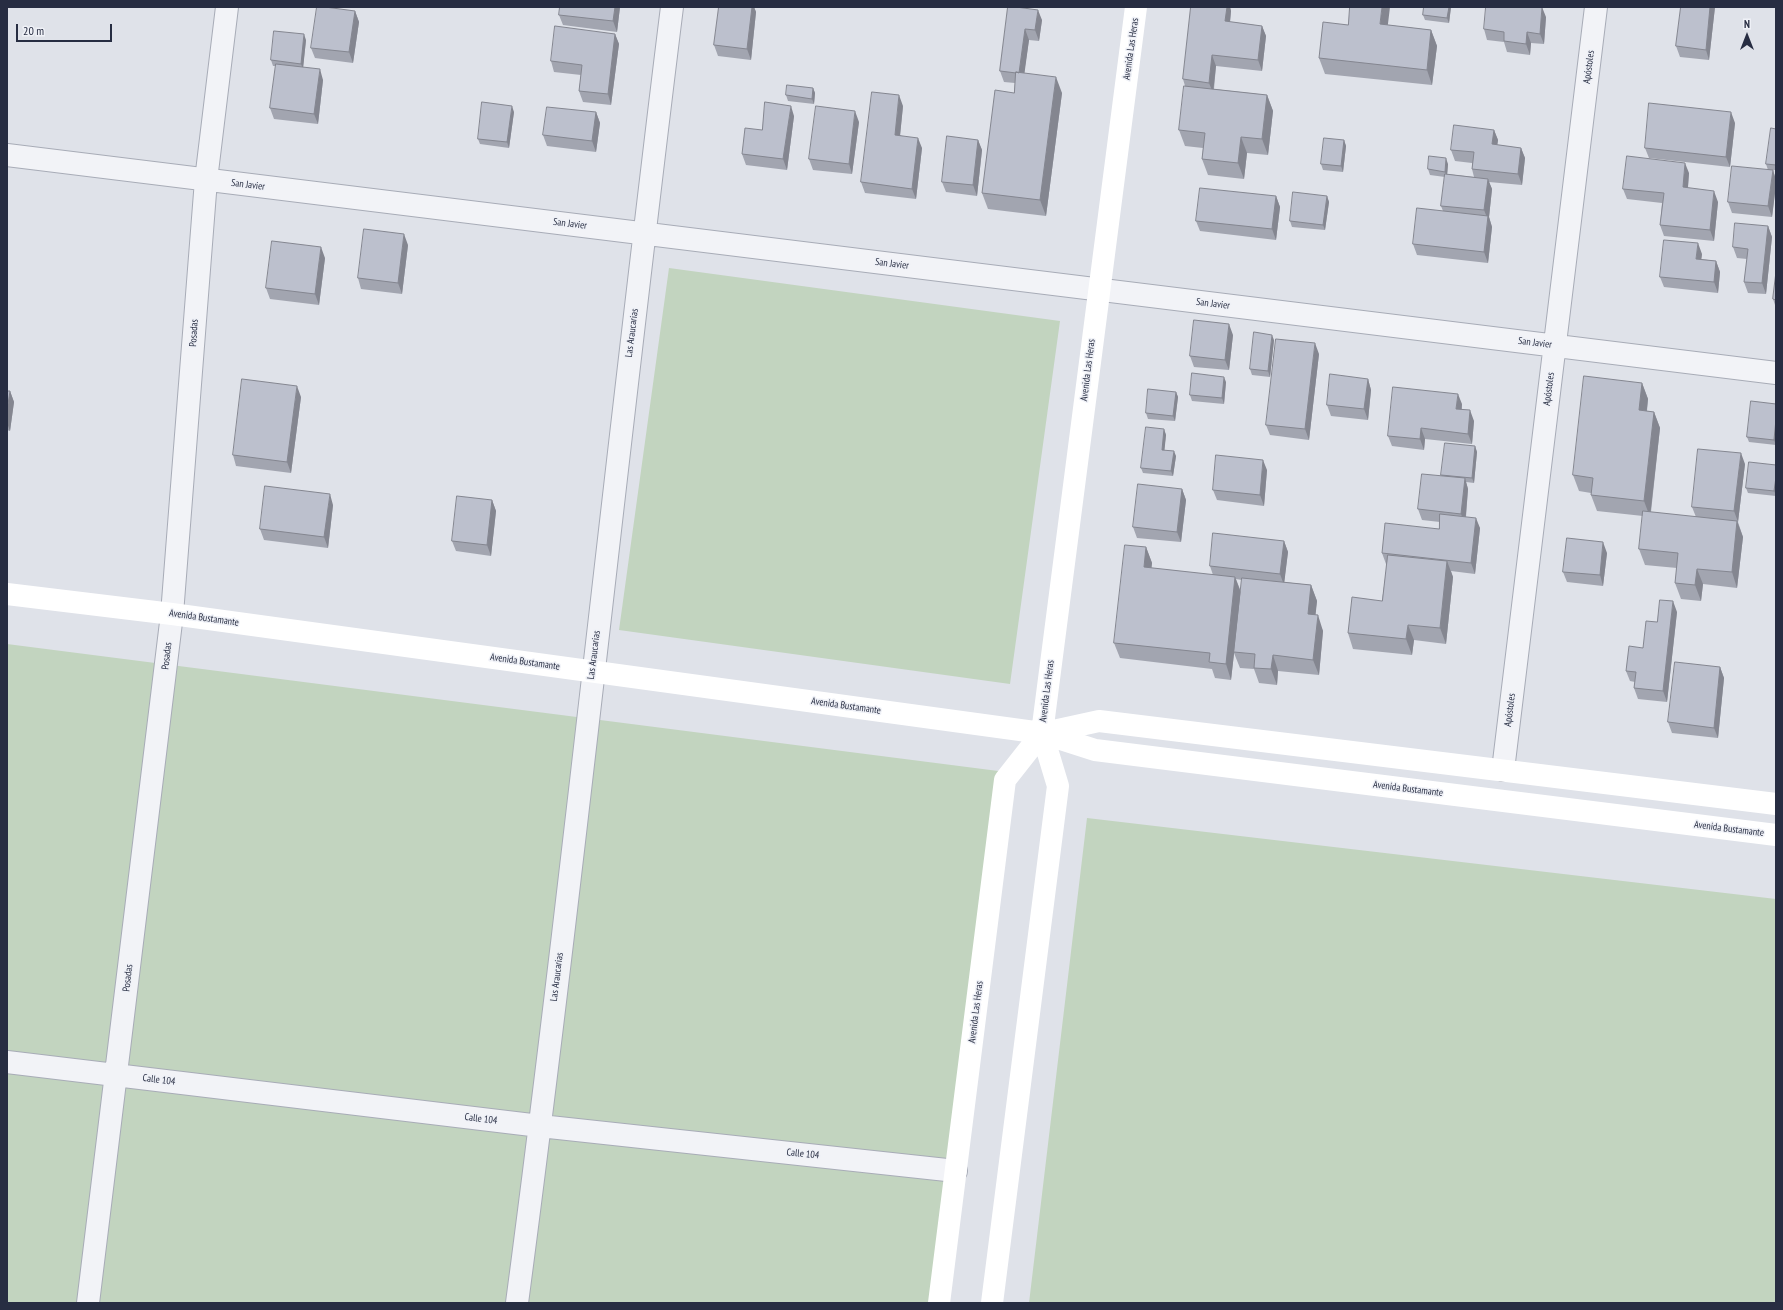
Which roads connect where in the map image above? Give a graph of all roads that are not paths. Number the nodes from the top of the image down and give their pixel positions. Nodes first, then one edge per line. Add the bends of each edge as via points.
1 (227, 7) edge
2 (672, 7) edge
3 (1136, 7) edge
4 (1596, 7) edge
5 (7, 155) edge
6 (206, 180) junction
7 (644, 234) junction
8 (1099, 290) junction
9 (1554, 346) junction
10 (1776, 373) edge
11 (7, 594) edge
12 (172, 614) junction
13 (592, 672) junction
14 (1042, 733) junction
15 (1503, 770) junction
16 (1776, 804) edge
17 (1776, 835) edge
18 (7, 1062) edge
19 (116, 1075) junction
20 (540, 1126) junction
21 (956, 1171) junction
22 (88, 1303) edge
23 (517, 1303) edge
24 (939, 1303) edge
25 (992, 1303) edge

1 - 6 street, Posadas
2 - 7 street, Las Araucarias
3 - 8 main road, Avenida Las Heras
4 - 9 street, Apóstoles
5 - 6 street, San Javier
6 - 7 street, San Javier
6 - 12 street, Posadas
7 - 8 street, San Javier
7 - 13 street, Las Araucarias
8 - 9 street, San Javier
8 - 14 main road, Avenida Las Heras
9 - 10 street, San Javier
9 - 15 street, Apóstoles
11 - 12 main road, Avenida Bustamante
12 - 13 main road, Avenida Bustamante
12 - 19 street, Posadas
13 - 14 main road, Avenida Bustamante
13 - 20 street, Las Araucarias
14 - 15 main road, Avenida Bustamante via 1099,721
14 - 17 main road, Avenida Bustamante via 1095,750
14 - 21 main road, Avenida Las Heras via 1005,780
14 - 25 main road, Avenida Las Heras via 1058,786
15 - 16 main road, Avenida Bustamante
18 - 19 street, Calle 104
19 - 20 street, Calle 104
19 - 22 street, Posadas
20 - 21 street, Calle 104
20 - 23 street, Las Araucarias
21 - 24 main road, Avenida Las Heras

